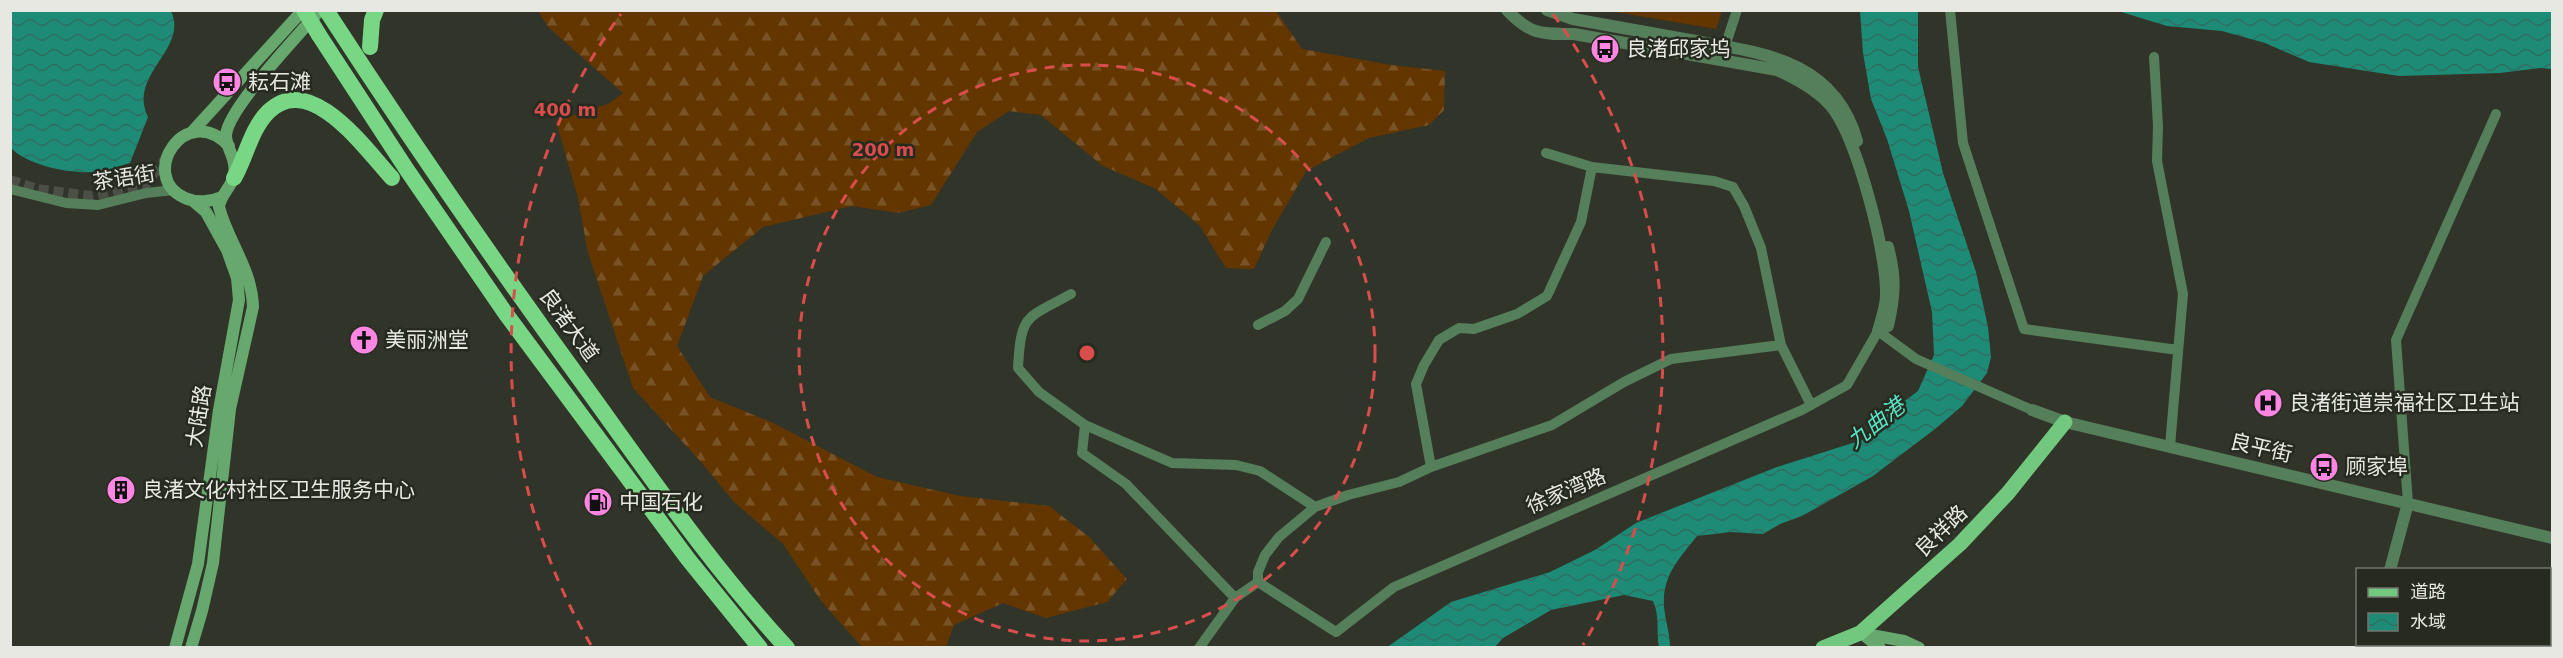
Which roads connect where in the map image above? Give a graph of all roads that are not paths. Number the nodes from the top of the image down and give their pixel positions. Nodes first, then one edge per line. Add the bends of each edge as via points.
1 (303, 10) edge
2 (376, 10) edge
3 (1507, 10) edge
4 (1547, 10) edge
5 (1737, 10) edge
6 (1950, 10) edge
7 (325, 13) edge
8 (1725, 46) junction
9 (370, 47) dead end
10 (2154, 57) dead end
11 (1721, 59) junction
12 (2496, 114) dead end
13 (191, 133) junction
14 (229, 146) junction
15 (1546, 153) dead end
16 (1592, 167) junction
17 (234, 178) junction
18 (392, 178) dead end
19 (10, 189) edge
20 (174, 190) junction
21 (222, 196) junction
22 (192, 201) junction
23 (1326, 242) dead end
24 (1071, 294) dead end
25 (1258, 325) dead end
26 (1878, 331) junction
27 (1781, 345) junction
28 (2178, 350) junction
29 (1811, 405) junction
30 (2032, 410) joint
31 (2065, 422) junction
32 (1085, 425) junction
33 (2170, 446) junction
34 (1431, 467) junction
35 (2408, 503) junction
36 (1315, 507) junction
37 (2553, 538) edge
38 (2391, 568) edge
39 (1258, 582) junction
40 (1235, 598) junction
41 (1860, 633) junction
42 (1824, 647) edge
43 (175, 648) edge
44 (191, 648) edge
45 (760, 648) edge
46 (787, 648) edge
47 (1199, 648) edge
48 (1850, 648) edge
49 (1880, 648) edge
50 (1919, 648) edge

1 - 13 main road
1 - 45 highway, bridge via 512,323 688,559
2 - 9 highway
3 - 11 street, 徐家湾路 via 1525,27 1540,34 1574,34
4 - 8 street, 徐家湾路 via 1573,19
5 - 8 street
6 - 28 street via 1963,143 2024,329
7 - 14 main road via 256,85 232,117 226,136
7 - 46 highway, 良渚大道 via 634,455
8 - 11 street
8 - 26 street, 徐家湾路 via 1785,60 1812,75 1828,87 1853,126 1895,280 1888,326
10 - 28 street via 2157,161 2183,294
11 - 26 street, 徐家湾路 via 1777,70 1801,81 1832,108 1845,130 1883,256 1886,297
12 - 35 street via 2396,340
13 - 14 main road via 212,134
13 - 20 main road via 176,142 166,158 166,175
14 - 17 main road via 234,156
15 - 16 street
16 - 27 street via 1714,181 1733,187 1761,248
16 - 34 street via 1581,222 1547,296 1517,314 1474,329 1458,328 1439,340 1424,365 1416,384
17 - 18 highway via 268,112 278,105 300,100 329,112
17 - 21 main road
19 - 20 street, 茶语街 via 66,203 98,204
20 - 22 main road
21 - 22 main road
21 - 44 main road, 大陆路 via 220,214 244,263 253,307 230,409 213,563
22 - 43 main road, 大陆路 via 206,212 227,250 239,300 198,564
23 - 25 street via 1298,299
24 - 32 street via 1028,318 1020,335 1018,368 1039,392
26 - 29 street, 徐家湾路 via 1848,385
26 - 30 street via 1916,359
27 - 29 street
27 - 34 street via 1671,360 1624,382 1552,425
28 - 33 street
29 - 39 street, 徐家湾路 via 1394,587 1336,633
30 - 31 street, 良平街
31 - 33 street, 良平街
31 - 41 main road, 良祥路 via 2008,494 1960,544
32 - 36 street via 1172,463 1236,465 1260,471
32 - 40 street via 1082,453 1126,484
33 - 35 street, 良平街
34 - 36 street via 1399,482
35 - 37 street, 良平街
35 - 38 street
36 - 39 street via 1279,537 1258,572
39 - 40 street
40 - 47 street
41 - 42 main road, 良祥路
41 - 48 main road
41 - 49 main road
41 - 50 main road via 1904,641

